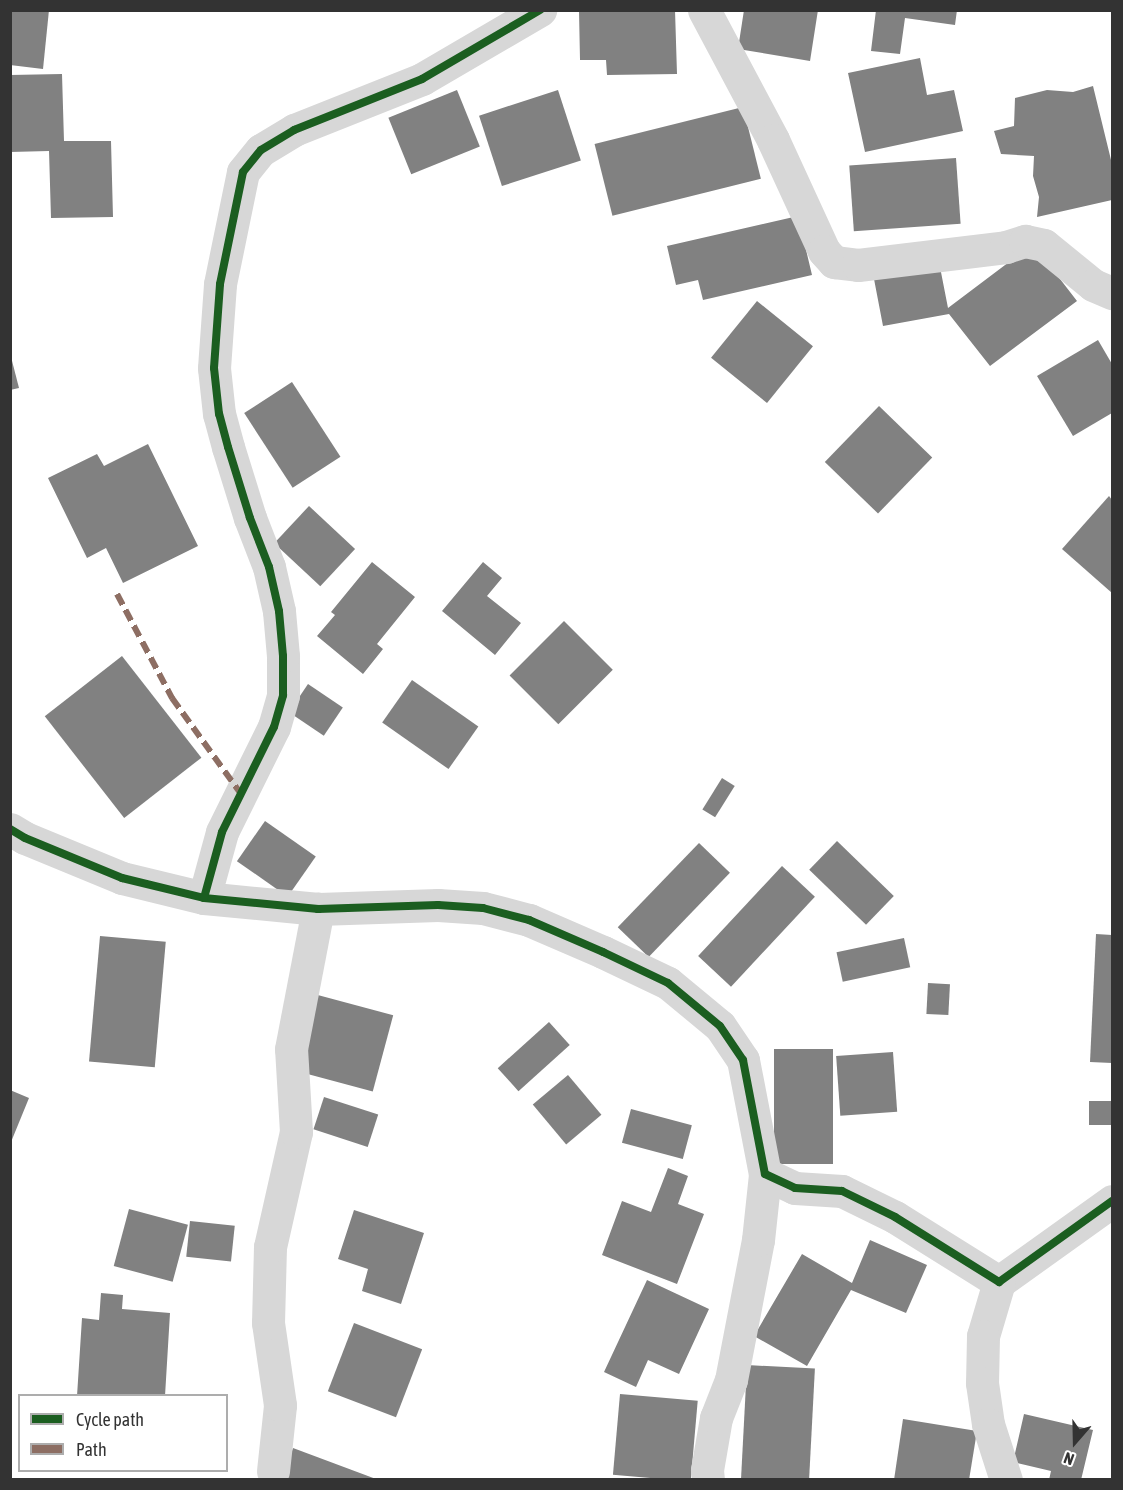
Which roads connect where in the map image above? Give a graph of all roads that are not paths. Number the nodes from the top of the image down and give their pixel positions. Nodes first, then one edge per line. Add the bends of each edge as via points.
1 (540, 10) edge
2 (704, 10) edge
3 (1113, 293) edge
4 (15, 836) edge
5 (204, 898) junction
6 (318, 909) junction
7 (765, 1174) junction
8 (1113, 1201) edge
9 (999, 1282) junction
10 (273, 1471) dead end
11 (708, 1479) edge
12 (1006, 1479) edge

1 - 5 street via 422,79 294,130 261,150 243,172 220,284 214,369 219,414 269,567 279,611 283,695 274,727 222,832
2 - 3 street via 773,140 824,251 834,262 858,264 1025,241 1044,245 1092,285
4 - 5 street via 122,878
5 - 6 street
6 - 7 street via 438,905 483,908 529,920 668,983 720,1026 743,1060
6 - 10 street via 291,1049 296,1132 270,1247 268,1323 280,1405
7 - 9 street via 795,1188 842,1191 904,1223
7 - 11 street via 758,1240 731,1380 716,1418
8 - 9 street
9 - 12 street via 983,1336 982,1383 988,1424

